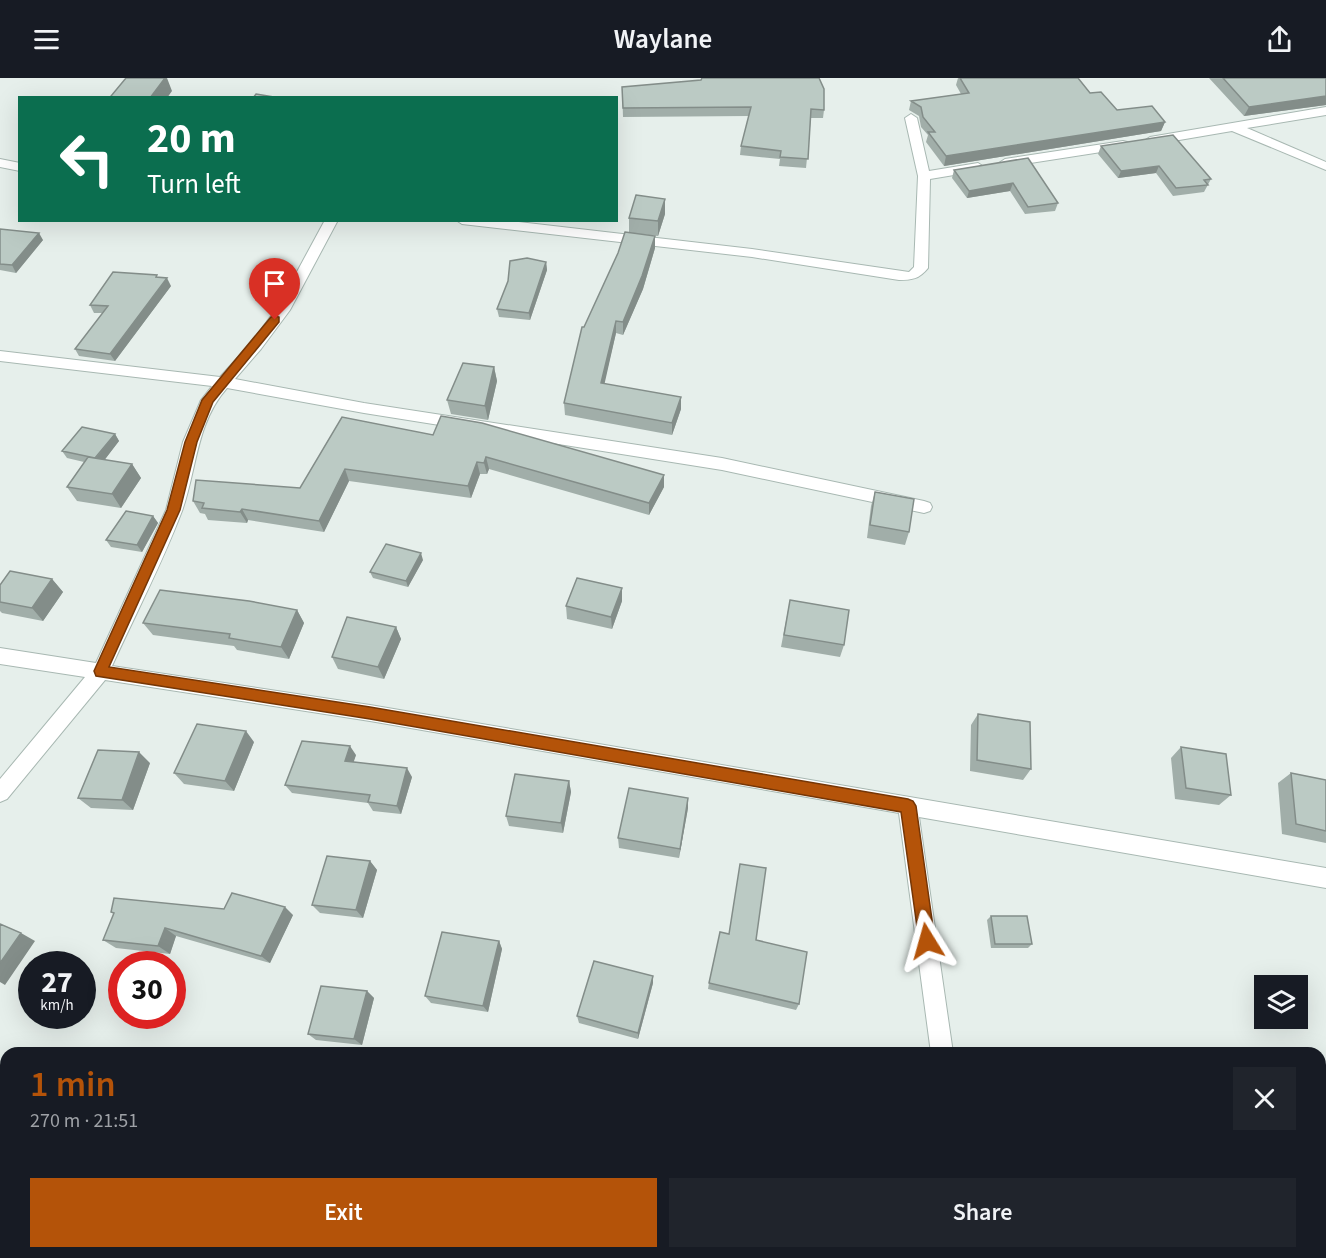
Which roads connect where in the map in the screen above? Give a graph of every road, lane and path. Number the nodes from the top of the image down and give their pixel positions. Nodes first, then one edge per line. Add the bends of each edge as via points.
1 (1326, 111) edge
2 (911, 118) dead end
3 (1234, 127) junction
4 (0, 163) edge
5 (1326, 166) edge
6 (18, 167) edge
7 (924, 176) junction
8 (331, 222) edge
9 (480, 222) edge
10 (0, 356) edge
11 (222, 383) junction
12 (924, 507) dead end
13 (0, 656) edge
14 (100, 671) junction
15 (0, 793) edge
16 (908, 806) junction
17 (1326, 878) edge
18 (941, 1047) edge

1 - 3 street
2 - 7 street
3 - 5 street
3 - 7 street
4 - 6 street
7 - 9 street via 921,268 912,276
8 - 11 street via 285,307
10 - 11 street
11 - 12 street via 722,464
11 - 14 street via 208,400 191,442 174,510
13 - 14 street
14 - 15 street
14 - 16 street
16 - 17 street
16 - 18 street

